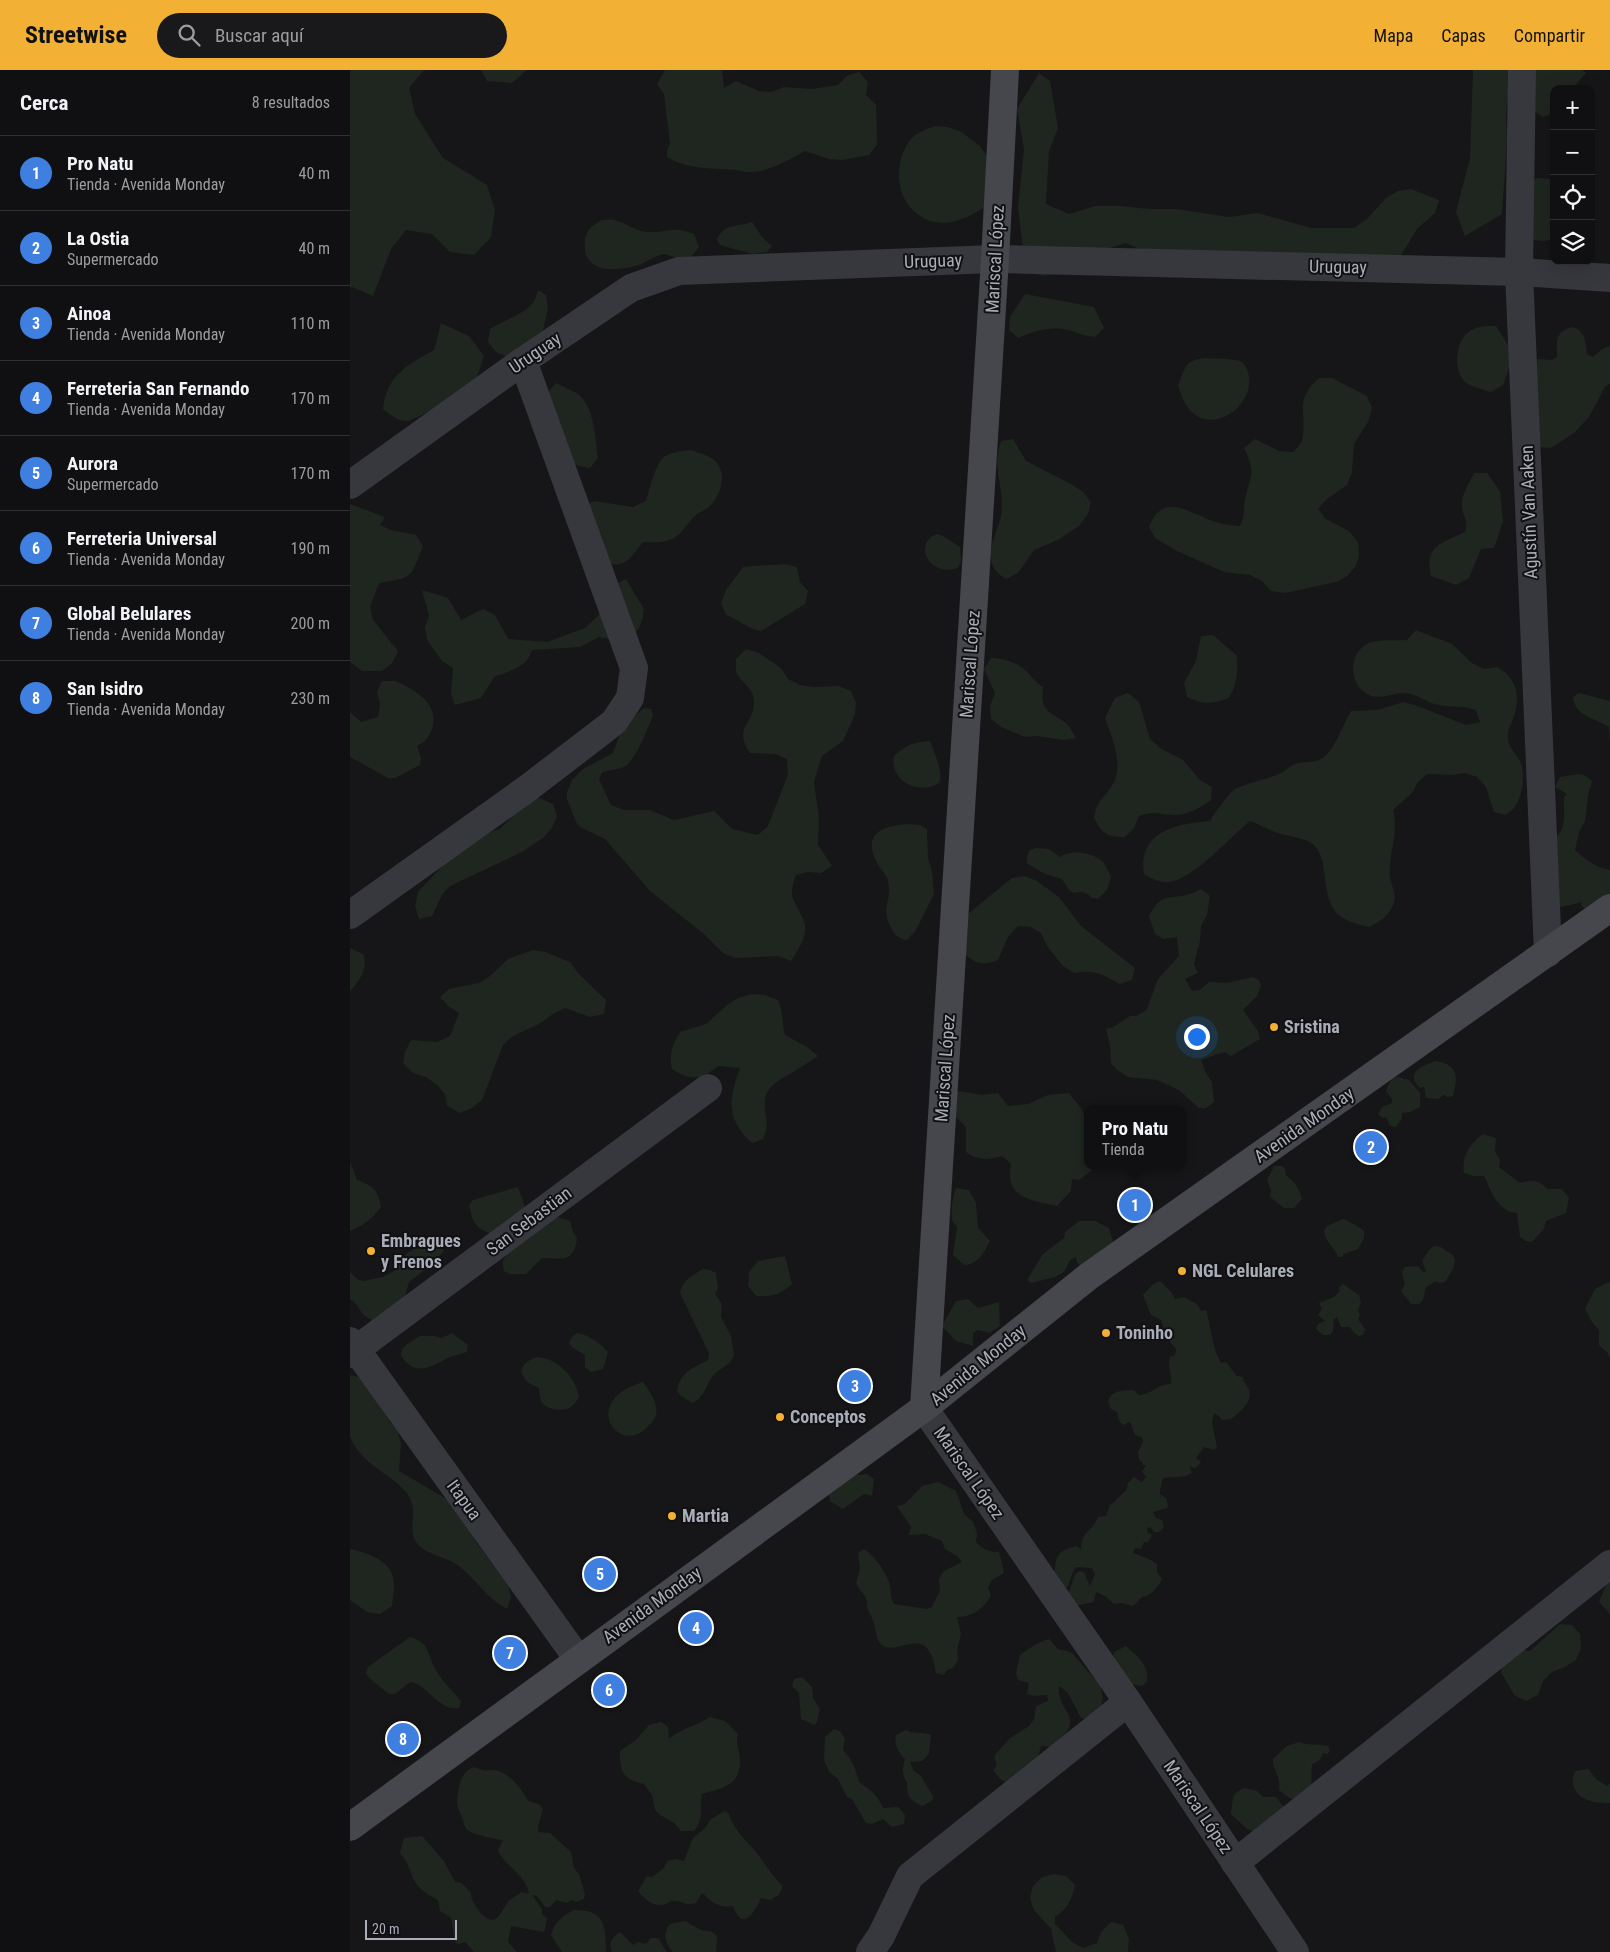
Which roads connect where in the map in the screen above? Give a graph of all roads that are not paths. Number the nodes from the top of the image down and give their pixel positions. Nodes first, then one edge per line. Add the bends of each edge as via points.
1 (1004, 70) edge
2 (1522, 70) edge
3 (995, 258) junction
4 (1519, 272) junction
5 (1610, 278) edge
6 (523, 361) junction
7 (350, 485) edge
8 (1610, 908) edge
9 (350, 915) edge
10 (1548, 953) junction
11 (708, 1088) dead end
12 (352, 1348) edge
13 (924, 1408) junction
14 (1610, 1564) edge
15 (578, 1659) junction
16 (1128, 1702) junction
17 (350, 1827) edge
18 (1235, 1862) junction
19 (870, 1952) edge
20 (1295, 1952) edge

1 - 3 main road, Mariscal López
2 - 4 street, Agustín Van Aaken
3 - 4 street, Uruguay
3 - 6 street, Uruguay via 679,271 631,288
3 - 13 main road, Mariscal López
4 - 5 street, Uruguay
4 - 10 street, Agustín Van Aaken
6 - 7 street, Uruguay
6 - 9 street via 634,668 630,698 614,722 528,788
8 - 10 main road, Avenida Monday
10 - 13 main road, Avenida Monday via 1089,1276
11 - 12 street, San Sebastian
12 - 15 street, Itapua
13 - 15 main road, Avenida Monday
13 - 16 street, Mariscal López
14 - 18 street
15 - 17 main road, Avenida Monday
16 - 18 street, Mariscal López
16 - 19 street via 910,1876
18 - 20 street, Mariscal López

